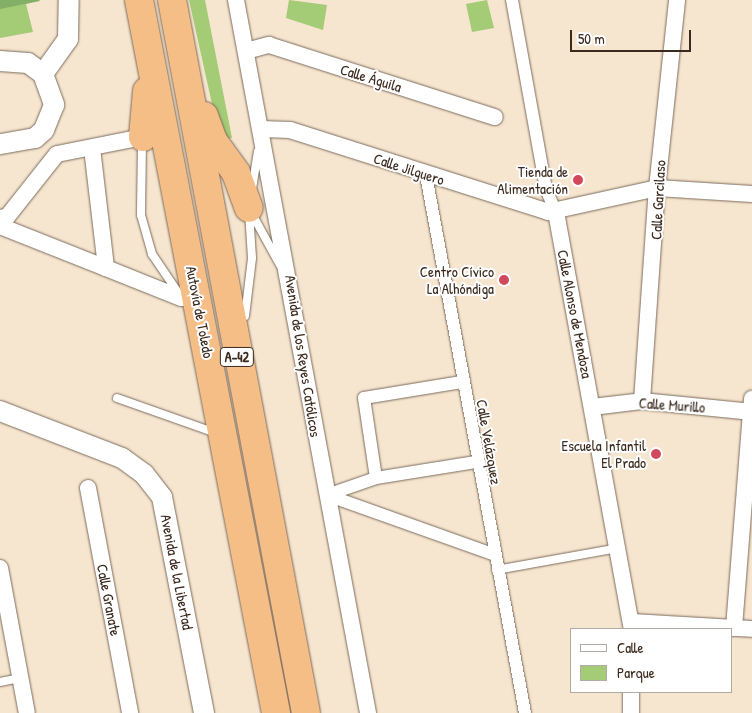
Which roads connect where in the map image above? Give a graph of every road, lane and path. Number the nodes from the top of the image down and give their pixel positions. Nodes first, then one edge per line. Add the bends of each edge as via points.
1 (69, 0) edge
2 (140, 0) edge
3 (172, 0) edge
4 (236, 0) edge
5 (512, 0) edge
6 (677, 0) edge
7 (246, 51) junction
8 (183, 56) junction
9 (150, 60) junction
10 (0, 61) edge
11 (43, 74) junction
12 (495, 117) dead end
13 (262, 129) junction
14 (143, 136) junction
15 (0, 144) edge
16 (92, 148) junction
17 (426, 175) junction
18 (657, 188) junction
19 (752, 194) edge
20 (249, 208) junction
21 (556, 212) junction
22 (0, 218) edge
23 (0, 226) edge
24 (106, 268) junction
25 (293, 288) junction
26 (182, 298) junction
27 (245, 316) joint
28 (213, 379) junction
29 (462, 382) junction
30 (116, 398) dead end
31 (642, 401) junction
32 (592, 407) junction
33 (752, 407) edge
34 (0, 411) edge
35 (248, 416) junction
36 (224, 436) junction
37 (476, 462) junction
38 (376, 478) junction
39 (88, 488) dead end
40 (327, 496) junction
41 (618, 548) junction
42 (493, 554) junction
43 (0, 568) edge
44 (496, 570) junction
45 (5, 619) edge
46 (632, 626) edge
47 (734, 628) junction
48 (752, 629) edge
49 (20, 678) junction
50 (0, 682) edge
51 (631, 693) edge
52 (27, 713) edge
53 (130, 713) edge
54 (204, 713) edge
55 (276, 713) edge
56 (306, 713) edge
57 (368, 713) edge
58 (525, 713) edge
59 (631, 713) edge

1 - 11 street via 68,39
2 - 9 highway, Autovía de Toledo / A-42
3 - 8 highway, Autovía de Toledo / A-42
4 - 7 street, Avenida de los Reyes Católicos
5 - 21 street, Calle Alonso de Mendoza via 546,188
6 - 18 street, Calle Garcilaso
7 - 12 street, Calle Águila via 270,45
7 - 13 street, Avenida de los Reyes Católicos
8 - 20 highway via 213,141 236,174
8 - 35 highway, Autovía de Toledo / A-42
9 - 14 highway
9 - 28 highway, Autovía de Toledo / A-42
10 - 11 street via 28,63
11 - 15 street via 54,104 44,130 24,144
13 - 17 street, Calle Jilguero via 290,130
13 - 20 lane
13 - 25 street, Avenida de los Reyes Católicos
14 - 16 street
14 - 26 lane via 141,215 152,254
16 - 22 street via 57,154 7,216
16 - 24 street
17 - 21 street, Calle Jilguero
17 - 29 street, Calle Velázquez
18 - 19 street
18 - 21 street
18 - 31 street, Calle Garcilaso
20 - 25 lane
20 - 27 lane via 252,258
21 - 32 street, Calle Alonso de Mendoza
23 - 24 street
24 - 26 street
25 - 40 street, Avenida de los Reyes Católicos
26 - 28 highway
27 - 35 highway via 251,374
28 - 36 highway, Autovía de Toledo / A-42
29 - 37 street, Calle Velázquez
29 - 38 street via 364,398
30 - 36 lane
31 - 32 street, Calle Murillo
31 - 33 street, Calle Murillo
32 - 41 street, Calle Alonso de Mendoza
33 - 47 street
34 - 54 street, Avenida de la Libertad via 122,458 144,474 162,497
35 - 56 highway, Autovía de Toledo / A-42
36 - 55 highway, Autovía de Toledo / A-42
37 - 38 street
37 - 42 street, Calle Velázquez
38 - 40 street
39 - 53 street, Calle Granate
40 - 42 street
40 - 57 street, Avenida de los Reyes Católicos
41 - 44 lane
41 - 46 street, Calle Alonso de Mendoza
42 - 44 street, Calle Velázquez
43 - 45 street
44 - 58 street, Calle Velázquez
45 - 49 street
46 - 47 street
47 - 48 street
49 - 50 lane
49 - 52 street
51 - 59 street

